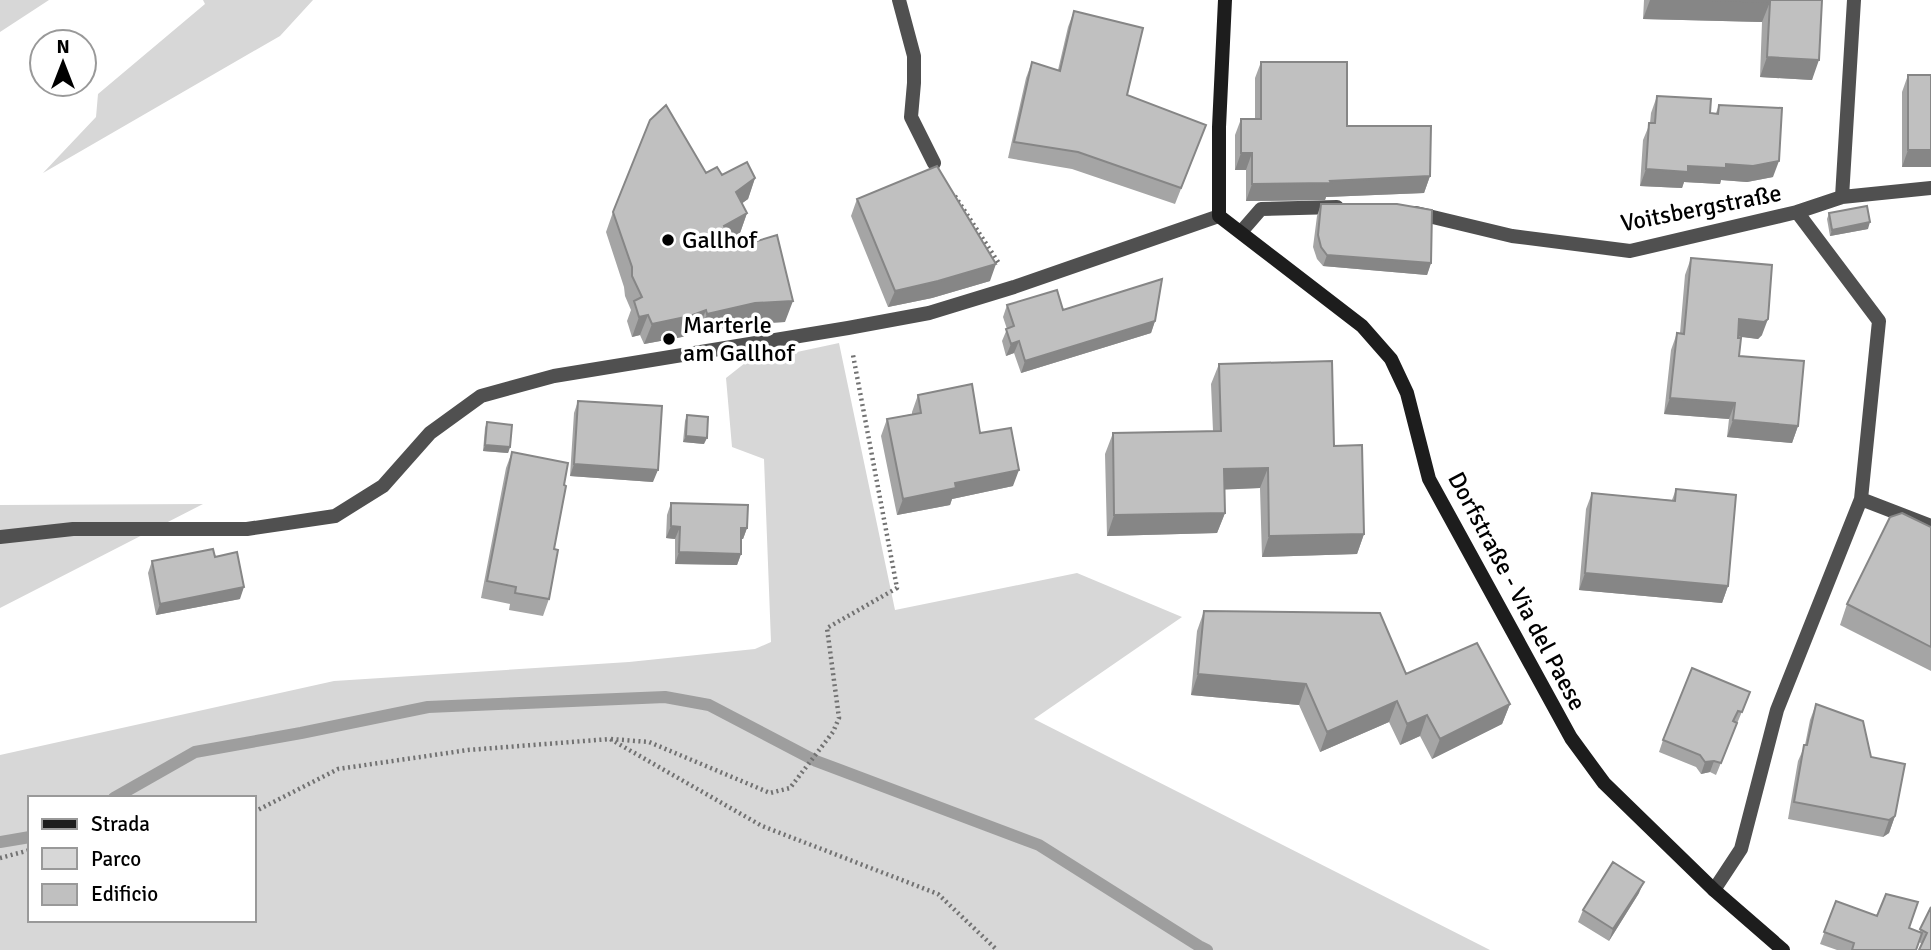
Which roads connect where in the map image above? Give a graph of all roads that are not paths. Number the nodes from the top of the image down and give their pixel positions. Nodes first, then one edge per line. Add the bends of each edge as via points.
1 (899, 0) edge
2 (1225, 0) edge
3 (1854, 0) edge
4 (934, 163) road end
5 (1931, 188) edge
6 (1842, 197) junction
7 (1358, 206) edge
8 (1398, 209) edge
9 (1797, 212) junction
10 (1219, 216) junction
11 (1241, 232) junction
12 (1861, 499) junction
13 (1931, 526) edge
14 (0, 537) edge
15 (1714, 890) junction
16 (1783, 950) edge

1 - 4 street via 914,56 911,117
2 - 10 street
3 - 6 street
5 - 6 street, Voitsbergstraße
6 - 9 street, Voitsbergstraße
7 - 11 street via 1261,209
8 - 9 street, Voitsbergstraße via 1512,236 1630,251
9 - 12 street via 1879,321
10 - 11 street, Dorfstraße - Via del Paese
10 - 14 street via 929,313 554,376 481,396 430,433 383,486 335,516 247,529 73,529
11 - 15 street, Dorfstraße - Via del Paese via 1362,326 1391,359 1407,393 1429,479 1571,738 1604,783
12 - 13 street
12 - 15 street via 1777,710 1741,849
15 - 16 street, Dorfstraße - Via del Paese

